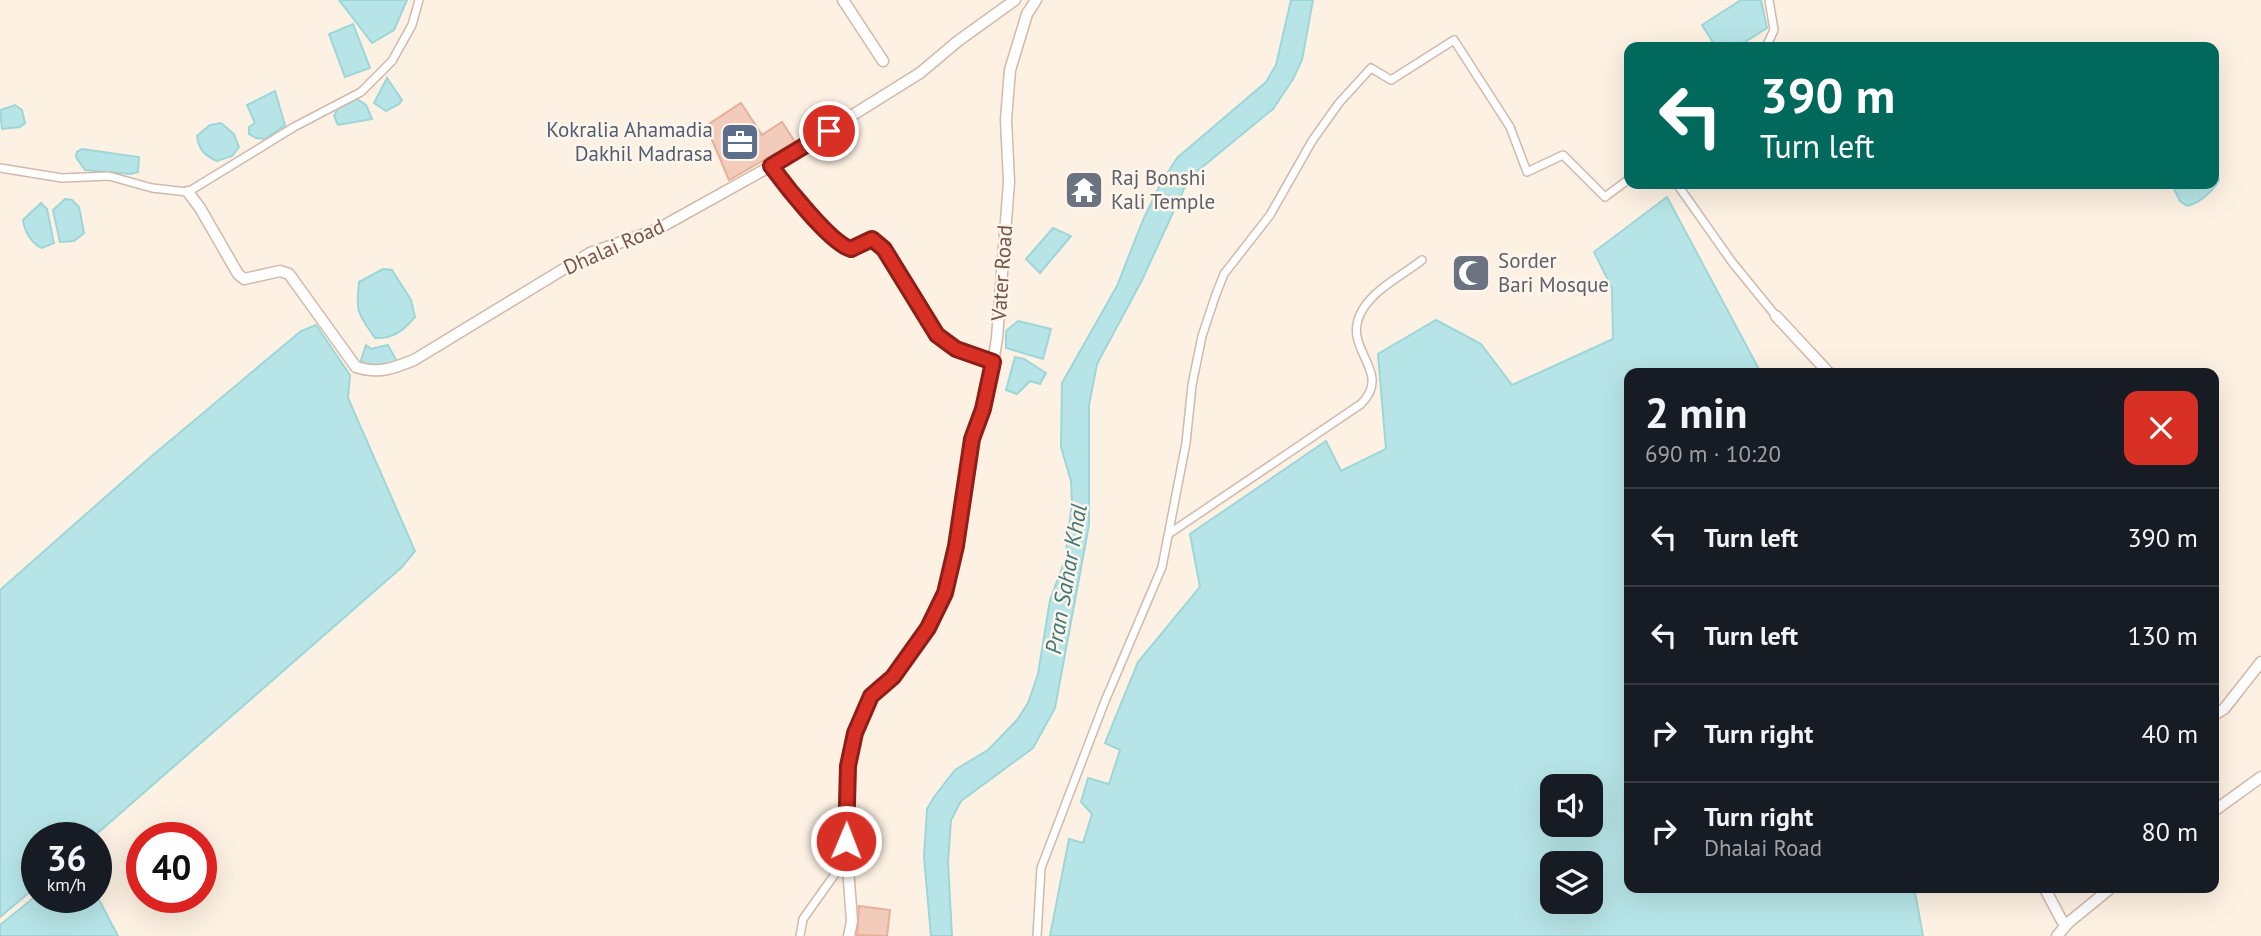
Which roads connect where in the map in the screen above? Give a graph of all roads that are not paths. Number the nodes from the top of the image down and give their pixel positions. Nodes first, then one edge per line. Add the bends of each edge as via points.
1 (419, 0) edge
2 (843, 0) edge
3 (1015, 0) edge
4 (1035, 0) edge
5 (1769, 0) edge
6 (1768, 42) edge
7 (883, 61) dead end
8 (771, 166) junction
9 (0, 168) edge
10 (1624, 183) edge
11 (1681, 189) edge
12 (188, 192) junction
13 (1422, 260) dead end
14 (1776, 316) joint
15 (993, 362) junction
16 (1824, 368) edge
17 (1170, 533) junction
18 (2261, 662) edge
19 (2219, 712) edge
20 (2261, 777) edge
21 (2219, 807) edge
22 (848, 861) junction
23 (2047, 893) edge
24 (2105, 893) edge
25 (2062, 921) dead end
26 (800, 936) edge
27 (849, 936) edge
28 (1037, 936) edge
29 (2057, 936) edge

1 - 12 street via 412,25 392,61 361,92
2 - 7 street
3 - 8 street, Dhalai Road via 920,73
4 - 15 street, Vater Road via 1015,50 1006,96 1009,182
5 - 6 street via 1773,30
8 - 12 street, Dhalai Road via 656,230 590,253 414,360 387,371 356,366 289,274 280,271 244,279 238,274
8 - 15 street via 844,248 872,239 884,249 937,335 956,349
9 - 12 street via 62,178 110,176
10 - 17 street via 1605,197 1563,155 1527,172 1510,128 1454,40 1391,80 1371,68 1339,103 1270,215 1224,274 1202,336
11 - 14 street
13 - 17 street via 1380,290 1363,309 1355,329 1371,372 1371,394
14 - 16 street
15 - 22 street, Vater Road via 972,439 945,593 928,628 893,677 871,696 855,733 848,766
17 - 28 street via 1162,566 1041,868
18 - 19 street
20 - 21 street
22 - 26 street via 803,919
22 - 27 street, Vater Road
23 - 25 street
24 - 29 street

